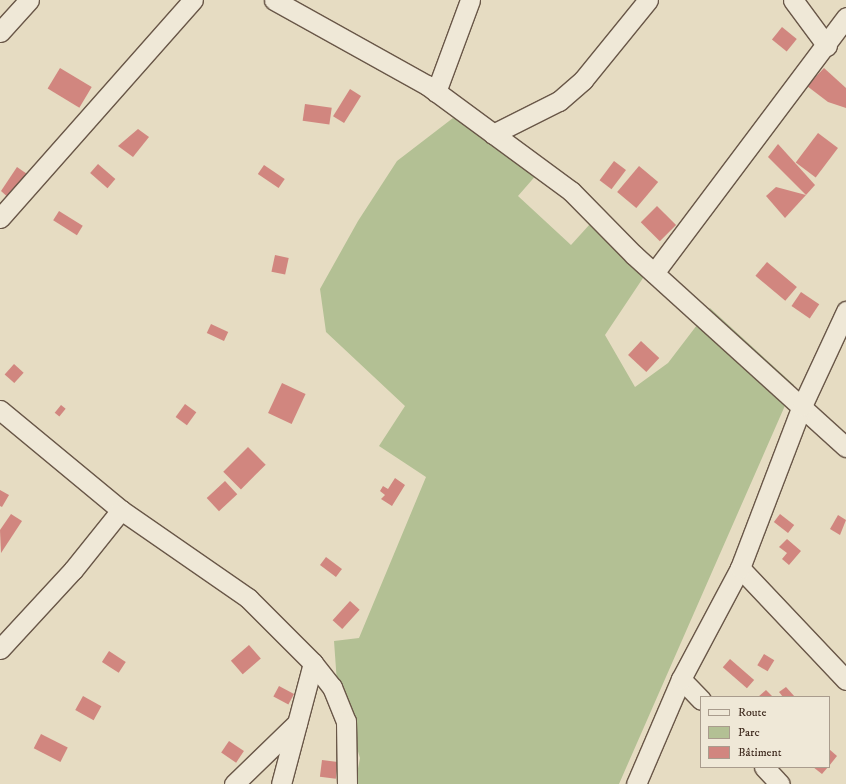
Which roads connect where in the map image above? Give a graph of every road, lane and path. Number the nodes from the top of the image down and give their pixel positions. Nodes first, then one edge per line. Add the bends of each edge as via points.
1 (29, 0) edge
2 (193, 0) edge
3 (274, 0) edge
4 (470, 0) edge
5 (648, 0) edge
6 (793, 0) edge
7 (846, 17) edge
8 (0, 32) edge
9 (827, 46) junction
10 (436, 92) junction
11 (493, 134) junction
12 (0, 218) edge
13 (654, 273) junction
14 (846, 311) edge
15 (802, 406) junction
16 (0, 410) edge
17 (846, 447) edge
18 (121, 510) junction
19 (740, 568) junction
20 (0, 649) edge
21 (313, 664) junction
22 (681, 680) junction
23 (846, 680) edge
24 (700, 699) edge
25 (297, 723) junction
26 (765, 768) edge
27 (234, 784) edge
28 (282, 784) edge
29 (347, 784) edge
30 (636, 784) edge
31 (780, 784) edge

1 - 8 street
2 - 12 street
3 - 10 street
4 - 10 street
5 - 11 street via 607,55 559,101
6 - 9 street
7 - 9 street
9 - 13 street
10 - 11 street
11 - 13 street via 571,190
13 - 15 street
14 - 15 street
15 - 17 street
15 - 19 street
16 - 18 street
18 - 20 street via 72,570
18 - 21 street via 248,598
19 - 22 street
19 - 23 street
21 - 25 street
21 - 29 street via 332,688 346,721
22 - 24 street
22 - 30 street
25 - 27 street
25 - 28 street
26 - 31 street

